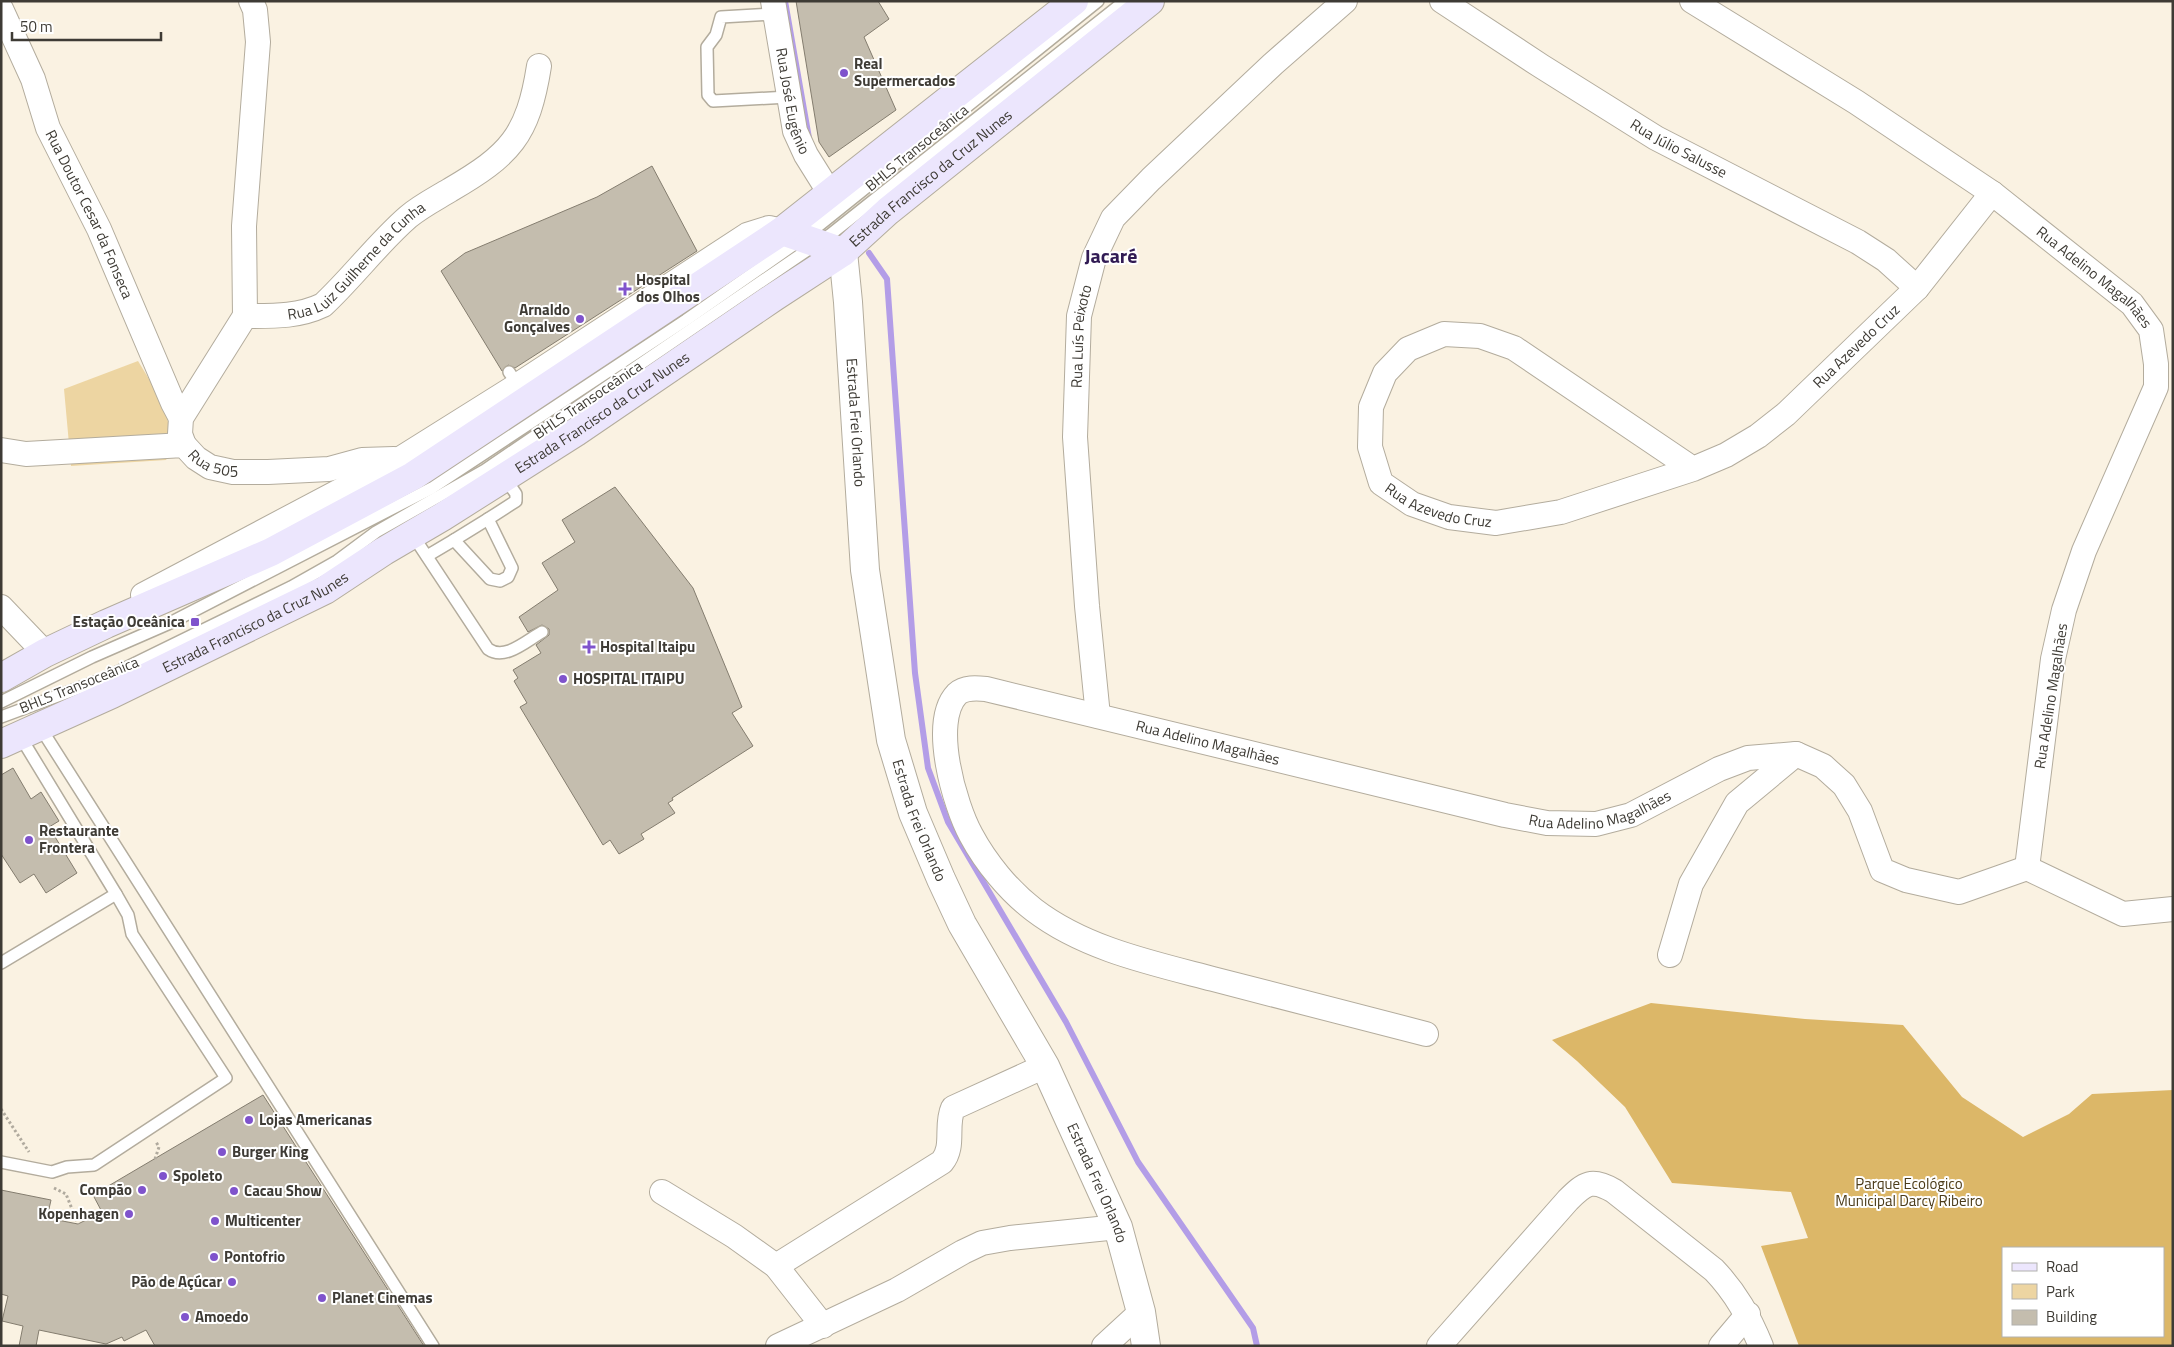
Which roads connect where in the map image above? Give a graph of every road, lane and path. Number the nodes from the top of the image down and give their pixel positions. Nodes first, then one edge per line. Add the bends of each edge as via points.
1 (251, 1) edge
2 (1074, 1) edge
3 (1098, 1) edge
4 (1125, 1) edge
5 (1150, 1) edge
6 (1345, 1) edge
7 (1442, 1) edge
8 (1692, 1) edge
9 (774, 8) edge
10 (1, 9) edge
11 (539, 66) dead end
12 (788, 97) junction
13 (1992, 193) junction
14 (831, 195) junction
15 (800, 238) junction
16 (843, 252) junction
17 (1917, 288) junction
18 (245, 316) junction
19 (2164, 390) edge
20 (182, 418) junction
21 (184, 446) junction
22 (1, 450) edge
23 (400, 459) junction
24 (1694, 469) junction
25 (505, 478) junction
26 (488, 519) junction
27 (454, 540) junction
28 (419, 545) junction
29 (1, 608) edge
30 (106, 624) junction
31 (542, 632) dead end
32 (49, 664) junction
33 (1, 679) edge
34 (1, 702) edge
35 (1098, 716) junction
36 (12, 735) edge
37 (1796, 754) junction
38 (2027, 868) junction
39 (116, 894) junction
40 (2173, 909) edge
41 (1670, 955) dead end
42 (1, 963) edge
43 (1426, 1034) dead end
44 (1045, 1066) junction
45 (1, 1109) edge
46 (1, 1162) edge
47 (41, 1170) junction
48 (662, 1192) dead end
49 (78, 1224) dead end
50 (1118, 1228) junction
51 (776, 1266) junction
52 (1141, 1312) junction
53 (1748, 1314) junction
54 (823, 1326) junction
55 (433, 1346) edge
56 (778, 1346) edge
57 (1104, 1346) edge
58 (1146, 1346) edge
59 (1439, 1346) edge
60 (1720, 1346) edge
61 (1761, 1346) edge

1 - 18 street via 258,42 244,226
2 - 14 main road
3 - 15 lane, BHLS Transoceânica
4 - 15 lane, BHLS Transoceânica
5 - 16 main road, Estrada Francisco da Cruz Nunes via 888,211
6 - 35 street, Rua Luís Peixoto via 1151,179 1113,218 1094,258 1079,316 1075,437
7 - 17 street, Rua Júlio Salusse via 1656,138 1858,242 1886,260
8 - 13 street, Rua Adelino Magalhães via 1856,102
9 - 12 street, Rua José Eugênio
9 - 12 lane via 721,17 716,35 707,47 708,95 713,101
10 - 20 street, Rua Doutor Cesar da Fonseca via 33,79 48,128 99,229
11 - 18 street, Rua Luiz Guilherne da Cunha via 526,121 514,142 495,161 409,216 324,305 287,316
12 - 14 street, Rua José Eugênio via 795,131
13 - 17 street, Rua Azevedo Cruz
13 - 19 street, Rua Adelino Magalhães via 2132,304 2151,330
14 - 15 main road
15 - 16 main road
15 - 23 street via 769,228 747,235 513,378
15 - 30 main road via 413,476 271,552
15 - 32 lane, BHLS Transoceânica via 686,320 432,488 170,623
15 - 36 lane, BHLS Transoceânica via 485,470 376,532 310,577 103,679
16 - 25 main road, Estrada Francisco da Cruz Nunes
16 - 44 street, Estrada Frei Orlando via 865,570 891,740 913,813 940,879 962,924
17 - 24 street, Rua Azevedo Cruz via 1786,414 1758,436
18 - 20 street
19 - 38 street, Rua Adelino Magalhães via 2084,551 2064,610 2053,659
20 - 21 street via 180,434
21 - 22 street, Rua 505 via 26,454
21 - 23 street, Rua 505 via 210,467 233,472 329,469 362,460
23 - 30 street via 135,599
24 - 24 street, Rua Azevedo Cruz via 1514,348 1480,336 1444,334 1408,350 1385,373 1371,407 1370,447 1381,483 1412,504 1449,516 1496,524 1561,512
25 - 26 lane via 516,494 516,501
25 - 28 main road, Estrada Francisco da Cruz Nunes
26 - 27 lane
26 - 27 lane via 512,568 508,577 500,581 490,579
27 - 28 lane
28 - 31 lane via 488,649 495,654 504,654
28 - 36 main road, Estrada Francisco da Cruz Nunes via 384,551 345,578 299,603
29 - 32 street
30 - 32 main road
32 - 33 main road
32 - 34 lane, BHLS Transoceânica
35 - 37 street, Rua Adelino Magalhães via 1547,823 1596,824 1631,815 1719,769 1748,758
35 - 43 street, Rua Adelino Magalhães via 986,689 969,688 958,694 950,707 946,726 946,760 954,795 970,835 997,875 1034,910 1080,938 1132,957
36 - 39 lane
36 - 55 lane
37 - 38 street, Rua Adelino Magalhães via 1823,766 1844,785 1860,811 1882,870 1906,880 1959,892
37 - 41 street via 1737,803 1691,884
38 - 40 street via 2124,914
39 - 42 lane
39 - 47 lane via 128,915 132,934 226,1078 94,1165 66,1167 52,1172
44 - 50 street, Estrada Frei Orlando
44 - 51 street via 953,1108 949,1148 942,1162
45 - 47 path
46 - 47 lane
47 - 49 path via 52,1187 66,1194
48 - 51 street
50 - 52 street, Estrada Frei Orlando
50 - 54 street via 982,1243
51 - 54 street
52 - 57 street
52 - 58 street, Estrada Frei Orlando
53 - 59 street via 1714,1270 1614,1191 1601,1183 1590,1184 1582,1186 1568,1200
53 - 60 street
53 - 61 street
54 - 56 street

